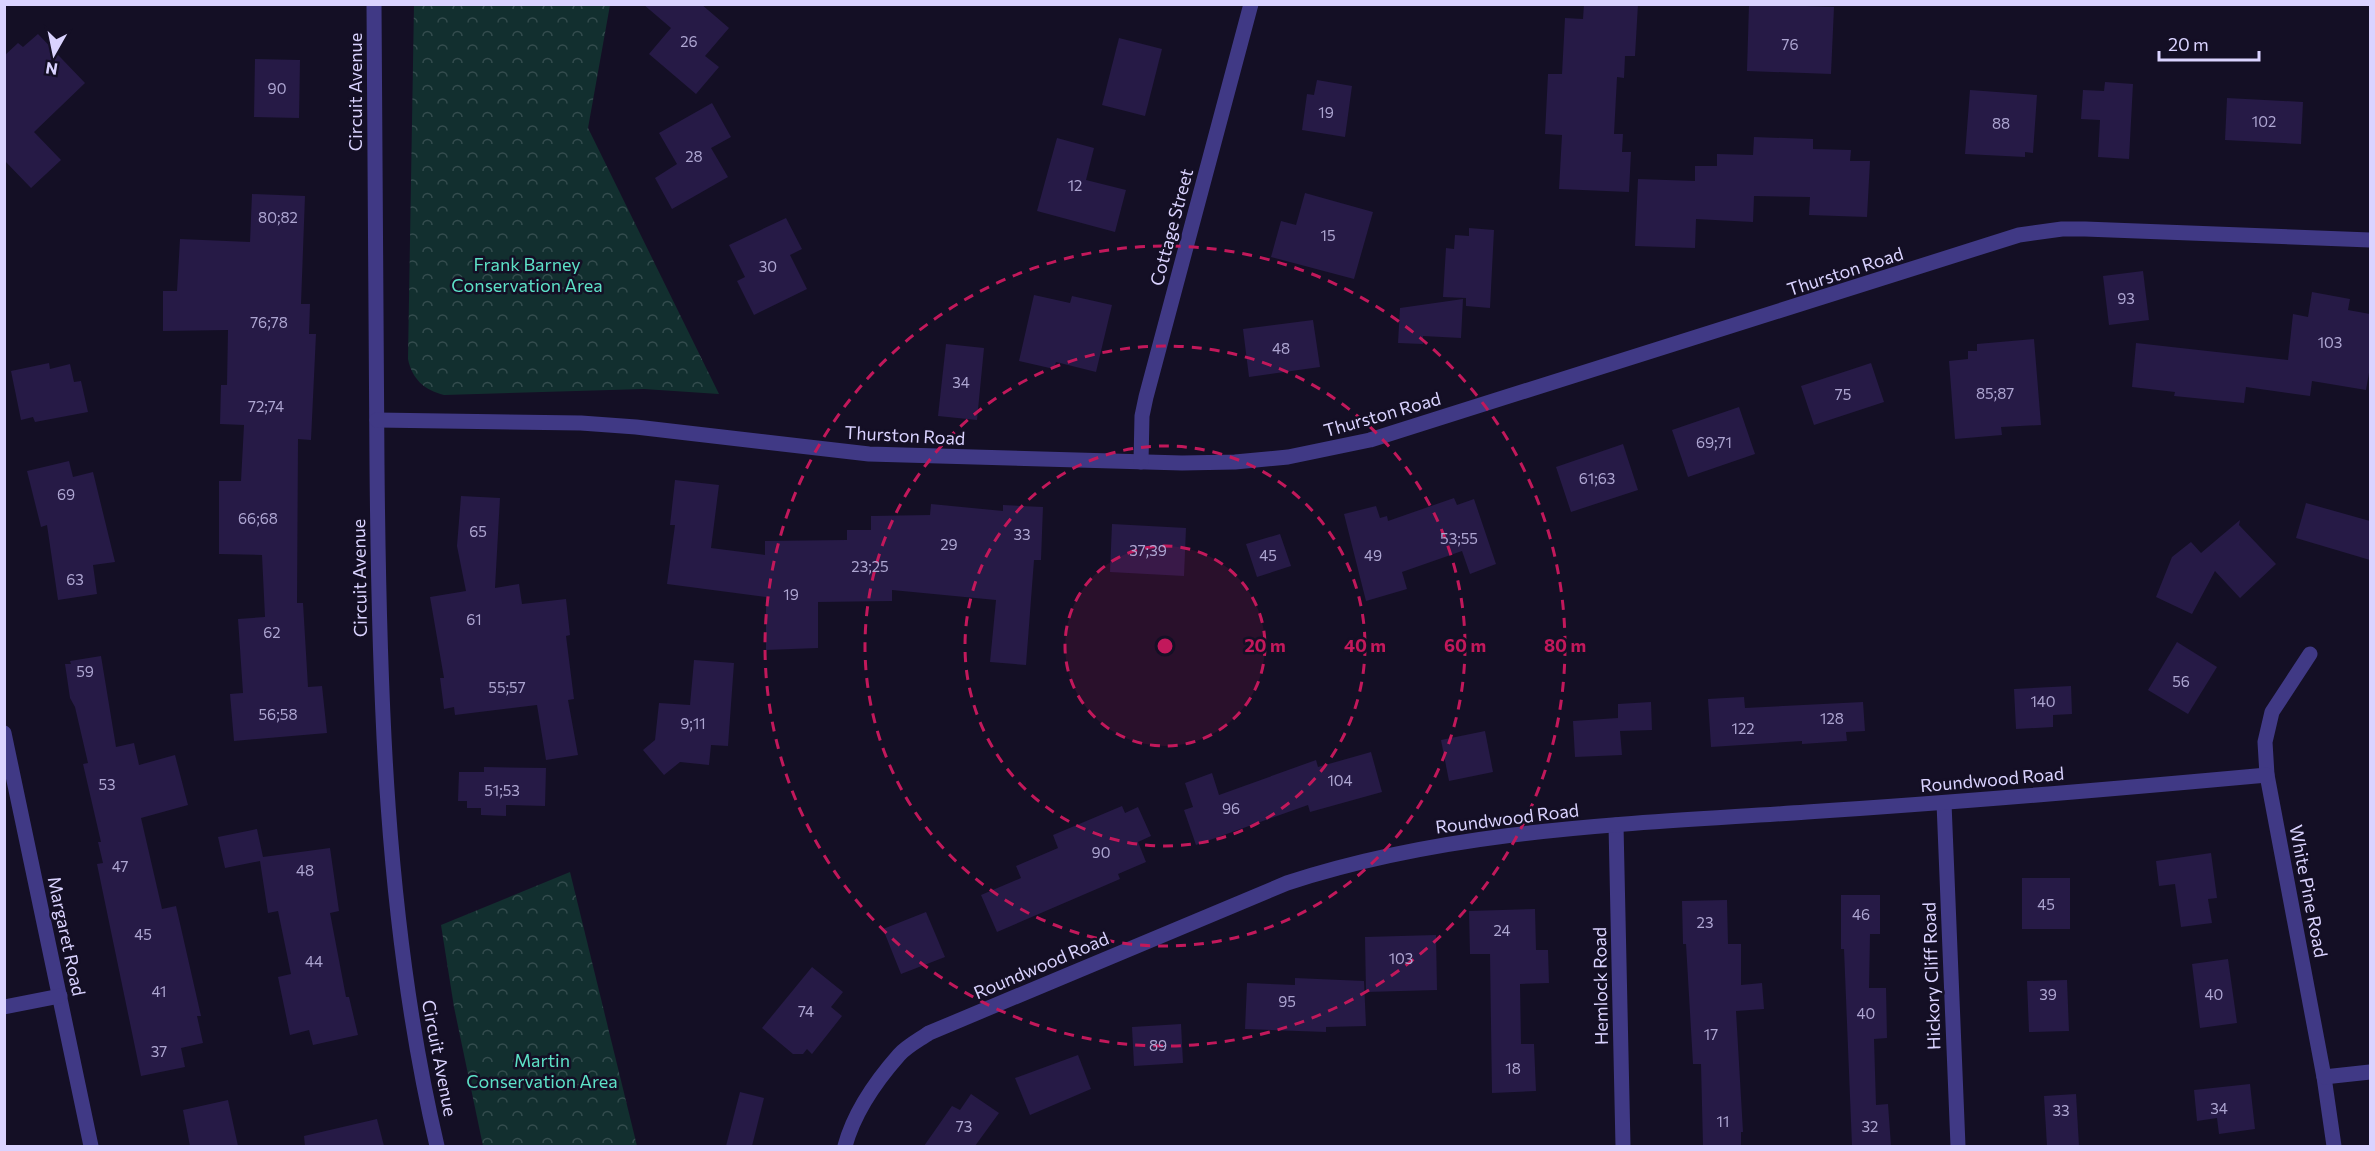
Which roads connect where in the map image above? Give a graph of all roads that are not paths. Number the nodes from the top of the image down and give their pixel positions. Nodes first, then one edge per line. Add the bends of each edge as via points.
1 (374, 4) edge
2 (1251, 4) edge
3 (2370, 240) edge
4 (377, 420) junction
5 (1141, 462) junction
6 (2310, 654) dead end
7 (4, 733) edge
8 (2267, 775) junction
9 (1944, 803) junction
10 (1616, 825) junction
11 (60, 996) junction
12 (4, 1007) edge
13 (2370, 1072) edge
14 (2324, 1077) junction
15 (91, 1146) edge
16 (438, 1146) edge
17 (845, 1146) edge
18 (1623, 1146) edge
19 (1958, 1146) edge
20 (2334, 1146) edge

1 - 4 street, Circuit Avenue
2 - 5 street, Cottage Street via 1146,397
3 - 5 street, Thurston Road via 2085,229 2019,235 1370,440 1259,460
4 - 5 street, Thurston Road via 580,423 869,454
4 - 16 street, Circuit Avenue via 380,660 398,909 415,1041
6 - 8 street, White Pine Road via 2272,712 2265,742
7 - 11 street, Margaret Road
8 - 9 street, Roundwood Road
8 - 14 street, White Pine Road
9 - 10 street, Roundwood Road
9 - 19 street, Hickory Cliff Road
10 - 17 street, Roundwood Road via 1449,843 1337,867 1287,883 929,1033 900,1054 871,1090 849,1130
10 - 18 street, Hemlock Road
11 - 12 street
11 - 15 street, Margaret Road
13 - 14 street
14 - 20 street, White Pine Road

